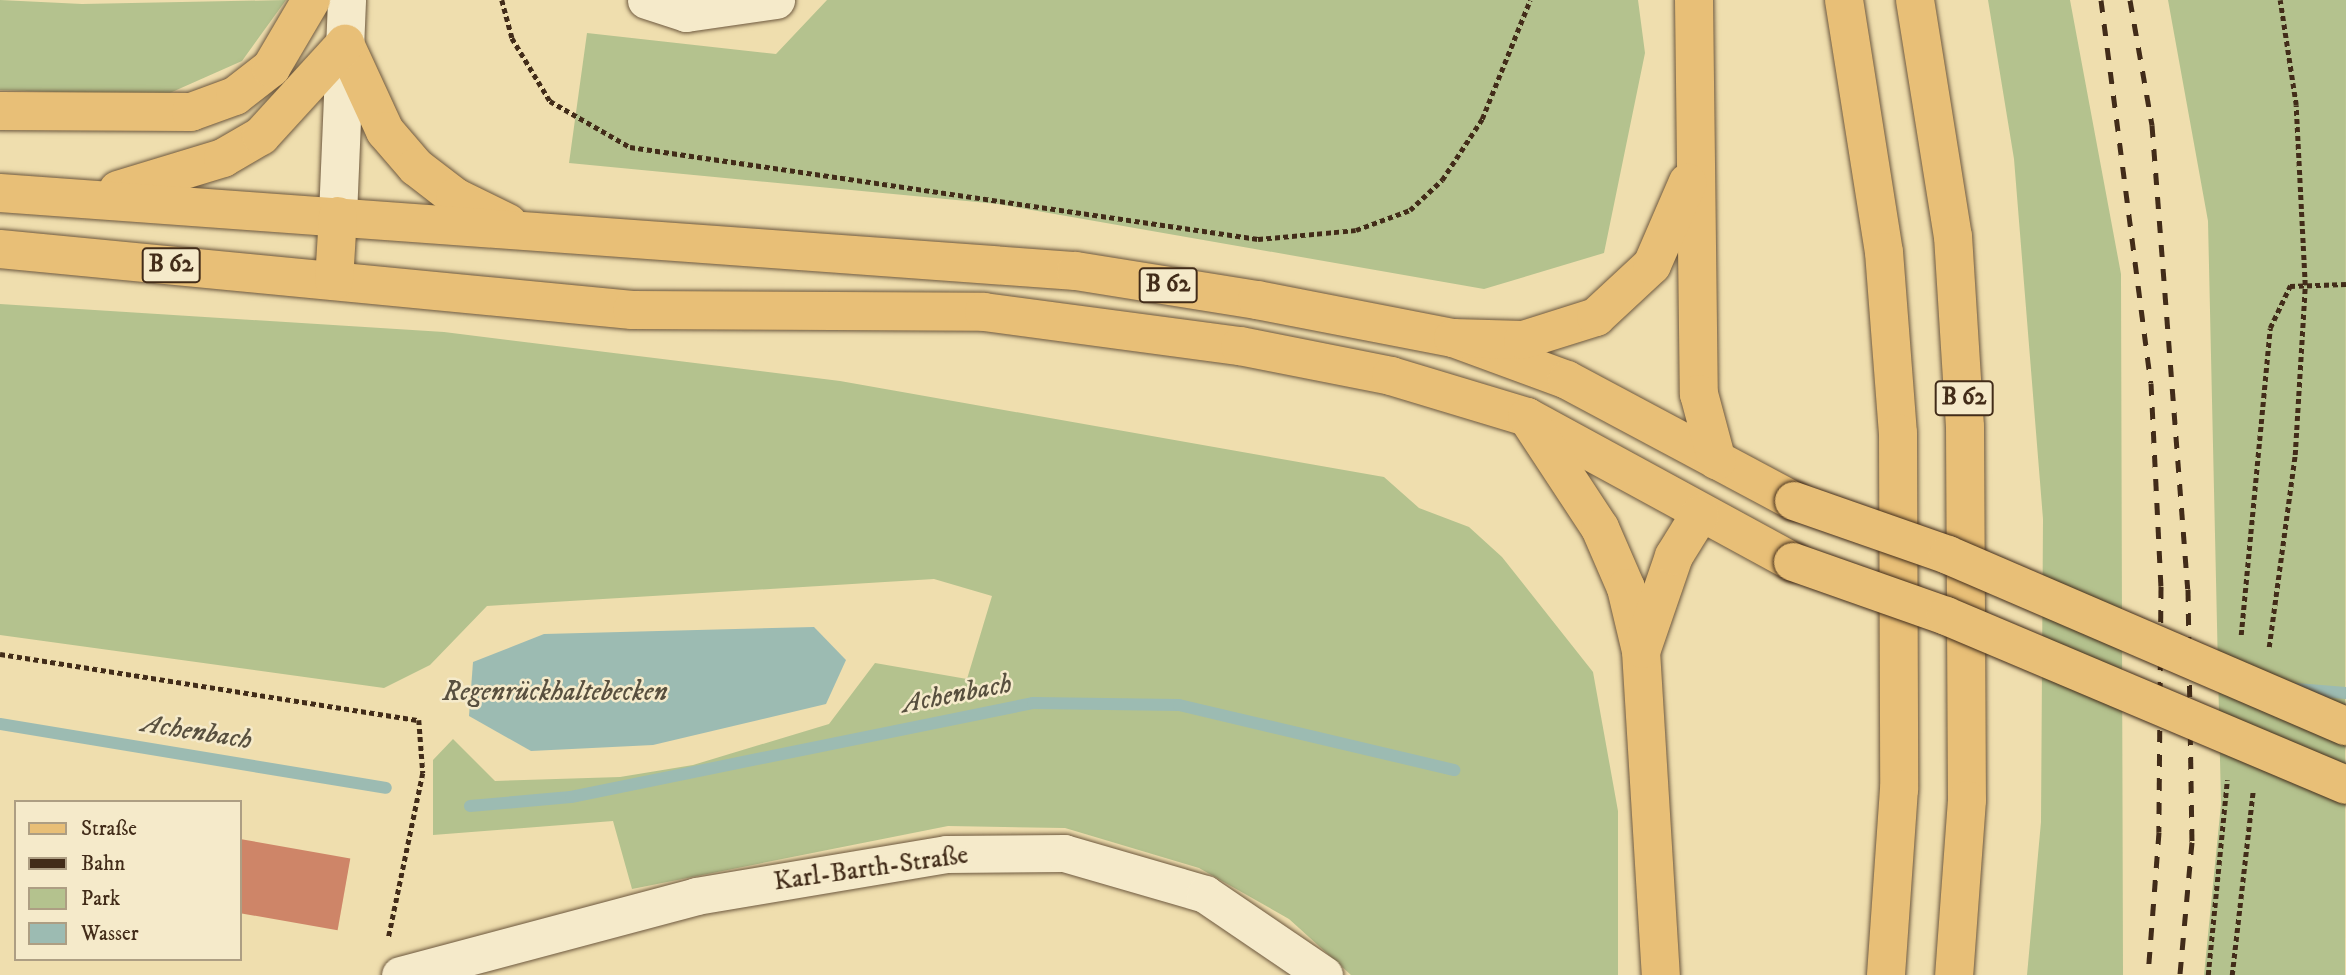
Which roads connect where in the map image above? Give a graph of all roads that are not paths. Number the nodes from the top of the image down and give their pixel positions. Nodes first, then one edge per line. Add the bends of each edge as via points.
1 (311, 0) edge
2 (347, 0) edge
3 (646, 0) edge
4 (776, 0) edge
5 (1694, 0) edge
6 (1844, 0) edge
7 (1915, 0) edge
8 (345, 44) junction
9 (0, 111) edge
10 (1695, 164) junction
11 (0, 193) edge
12 (91, 197) junction
13 (338, 216) junction
14 (542, 235) junction
15 (0, 249) edge
16 (334, 281) junction
17 (1453, 338) junction
18 (1527, 417) junction
19 (1717, 461) junction
20 (1700, 514) junction
21 (1641, 650) junction
22 (2346, 726) edge
23 (2346, 785) edge
24 (393, 962) edge
25 (1324, 975) edge
26 (1661, 975) edge
27 (1886, 975) edge
28 (1954, 975) edge

1 - 9 main road via 271,68 235,96 191,112
2 - 8 street
3 - 4 street via 687,13
5 - 10 main road, B 62
6 - 27 main road, B 62 via 1884,252 1898,433 1900,776
7 - 28 main road, B 62 via 1953,236 1965,427 1968,786
8 - 12 main road via 261,136 223,158
8 - 13 street
8 - 14 main road via 379,121 416,167 455,197
10 - 17 main road, B 62 via 1652,265 1596,317 1564,332 1522,340
10 - 19 main road, B 62 via 1699,394
11 - 12 main road, B 62
12 - 13 main road, B 62
13 - 14 main road, B 62
13 - 16 main road
14 - 17 main road, B 62 via 1076,271
15 - 16 main road, B 62
16 - 18 main road, B 62 via 632,310 984,312 1254,349 1391,376
17 - 19 main road, B 62 via 1567,380
18 - 20 main road, B 62
18 - 21 main road via 1600,528 1626,588
19 - 20 main road
19 - 22 main road, B 62, bridge via 1794,501 1948,555
20 - 21 main road via 1674,556
20 - 23 main road, B 62, bridge via 1793,562 1958,621
21 - 26 main road
24 - 25 street, Karl-Barth-Straße via 696,896 946,854 1064,853 1205,894

